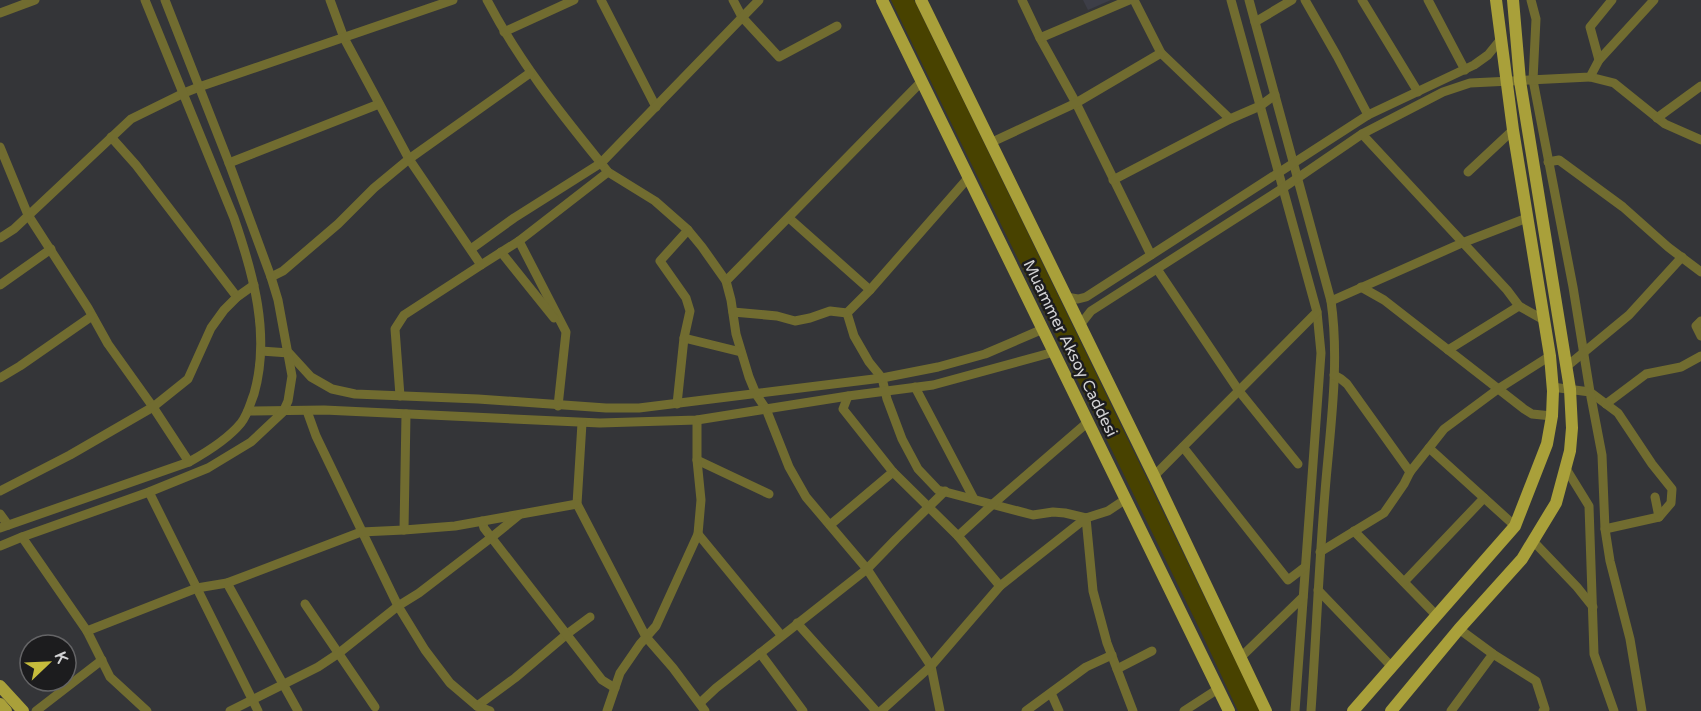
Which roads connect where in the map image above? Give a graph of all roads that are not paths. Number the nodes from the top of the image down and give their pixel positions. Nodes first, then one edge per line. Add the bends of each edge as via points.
1 (35, 0) edge
2 (145, 0) edge
3 (165, 0) edge
4 (330, 0) edge
5 (453, 0) edge
6 (487, 0) edge
7 (574, 0) edge
8 (601, 0) edge
9 (733, 0) edge
10 (759, 0) edge
11 (882, 0) edge
12 (921, 0) edge
13 (1022, 0) edge
14 (1129, 0) edge
15 (1134, 0) edge
16 (1232, 0) edge
17 (1249, 0) edge
18 (1292, 0) edge
19 (1305, 0) edge
20 (1362, 0) edge
21 (1428, 0) edge
22 (1496, 0) edge
23 (1513, 0) edge
24 (1531, 0) edge
25 (1612, 0) edge
26 (1654, 0) edge
27 (19, 3) edge
28 (0, 13) edge
29 (742, 17) junction
30 (1255, 22) junction
31 (837, 27) dead end
32 (504, 32) junction
33 (344, 38) junction
34 (1040, 38) junction
35 (1501, 39) junction
36 (1161, 53) junction
37 (1599, 60) junction
38 (1465, 70) junction
39 (530, 73) junction
40 (1590, 77) junction
41 (1533, 80) junction
42 (922, 81) junction
43 (1520, 81) junction
44 (1506, 82) junction
45 (1701, 86) edge
46 (199, 87) junction
47 (1418, 92) junction
48 (184, 93) junction
49 (1275, 95) junction
50 (1076, 102) junction
51 (379, 104) junction
52 (1260, 106) junction
53 (656, 107) junction
54 (1368, 116) junction
55 (1230, 118) junction
56 (1657, 118) junction
57 (1513, 130) junction
58 (1362, 134) junction
59 (111, 138) junction
60 (1701, 140) edge
61 (990, 143) junction
62 (0, 147) edge
63 (409, 159) junction
64 (1548, 162) junction
65 (229, 163) junction
66 (601, 163) junction
67 (1294, 164) junction
68 (609, 172) junction
69 (1468, 172) dead end
70 (1279, 174) junction
71 (969, 177) junction
72 (1298, 178) junction
73 (1113, 180) junction
74 (1283, 188) junction
75 (28, 214) junction
76 (789, 218) junction
77 (1527, 218) junction
78 (688, 230) junction
79 (0, 238) edge
80 (519, 241) junction
81 (1462, 243) junction
82 (51, 249) junction
83 (471, 249) junction
84 (501, 252) junction
85 (1151, 255) junction
86 (1682, 257) junction
87 (481, 265) junction
88 (1156, 269) junction
89 (1700, 270) edge
90 (271, 277) junction
91 (726, 281) junction
92 (0, 285) edge
93 (255, 285) junction
94 (1361, 287) junction
95 (870, 290) junction
96 (237, 297) junction
97 (1066, 297) junction
98 (1331, 301) junction
99 (1519, 306) junction
100 (733, 312) junction
101 (1317, 312) junction
102 (847, 314) junction
103 (92, 316) junction
104 (1544, 320) junction
105 (1701, 321) edge
106 (1080, 325) junction
107 (1043, 329) junction
108 (566, 332) junction
109 (1701, 336) edge
110 (684, 338) junction
111 (1448, 350) junction
112 (261, 351) junction
113 (741, 352) junction
114 (1054, 352) junction
115 (289, 353) junction
116 (1583, 353) junction
117 (1550, 356) junction
118 (1701, 356) edge
119 (1566, 367) junction
120 (1334, 375) junction
121 (0, 378) edge
122 (882, 378) junction
123 (915, 387) junction
124 (1552, 387) junction
125 (1498, 389) junction
126 (1570, 389) junction
127 (1239, 391) junction
128 (885, 392) junction
129 (1590, 392) junction
130 (756, 394) junction
131 (400, 396) junction
132 (848, 396) junction
133 (677, 404) junction
134 (1606, 404) junction
135 (558, 406) junction
136 (153, 407) junction
137 (766, 409) junction
138 (248, 411) junction
139 (307, 411) junction
140 (284, 412) junction
141 (406, 414) junction
142 (1552, 416) junction
143 (697, 420) junction
144 (1089, 422) junction
145 (582, 423) junction
146 (1183, 447) junction
147 (1429, 448) junction
148 (698, 460) junction
149 (189, 462) junction
150 (1298, 464) dead end
151 (1566, 467) junction
152 (1410, 471) junction
153 (893, 472) junction
154 (1154, 476) junction
155 (0, 491) edge
156 (945, 491) junction
157 (150, 492) junction
158 (769, 495) dead end
159 (1655, 497) dead end
160 (1485, 498) junction
161 (974, 499) junction
162 (1126, 499) junction
163 (577, 504) junction
164 (993, 504) junction
165 (928, 508) junction
166 (0, 514) edge
167 (519, 515) junction
168 (1659, 517) junction
169 (1086, 518) junction
170 (482, 521) junction
171 (830, 525) junction
172 (4, 526) edge
173 (1515, 526) junction
174 (1605, 529) junction
175 (404, 530) junction
176 (1354, 531) junction
177 (361, 532) junction
178 (698, 534) junction
179 (958, 536) junction
180 (22, 537) junction
181 (492, 537) junction
182 (1533, 541) junction
183 (0, 546) edge
184 (1320, 552) junction
185 (1305, 567) junction
186 (867, 569) junction
187 (1404, 582) junction
188 (227, 583) junction
189 (1000, 586) junction
190 (198, 588) junction
191 (1318, 590) junction
192 (1303, 597) junction
193 (305, 604) dead end
194 (398, 606) junction
195 (1593, 607) junction
196 (1436, 615) junction
197 (590, 617) dead end
198 (797, 623) junction
199 (1460, 629) junction
200 (87, 631) junction
201 (567, 634) junction
202 (781, 635) junction
203 (646, 637) junction
204 (1152, 651) dead end
205 (339, 653) junction
206 (760, 653) junction
207 (1493, 654) junction
208 (1112, 655) junction
209 (1240, 658) junction
210 (102, 660) junction
211 (932, 666) junction
212 (1392, 667) junction
213 (1117, 669) junction
214 (282, 685) junction
215 (0, 686) edge
216 (615, 688) junction
217 (1218, 688) junction
218 (1051, 693) junction
219 (253, 700) junction
220 (0, 704) edge
221 (375, 707) dead end
222 (703, 707) edge
223 (476, 710) edge
224 (1545, 710) edge
225 (6, 711) edge
226 (23, 711) edge
227 (36, 711) edge
228 (147, 711) edge
229 (230, 711) edge
230 (258, 711) edge
231 (298, 711) edge
232 (490, 711) edge
233 (607, 711) edge
234 (803, 711) edge
235 (876, 711) edge
236 (881, 711) edge
237 (940, 711) edge
238 (1026, 711) edge
239 (1059, 711) edge
240 (1133, 711) edge
241 (1184, 711) edge
242 (1229, 711) edge
243 (1266, 711) edge
244 (1295, 711) edge
245 (1311, 711) edge
246 (1353, 711) edge
247 (1391, 711) edge
248 (1451, 711) edge
249 (1614, 711) edge
250 (1642, 711) edge

1 - 27 street
2 - 48 street
3 - 46 street
4 - 33 street
5 - 33 street
6 - 32 street
7 - 32 street
8 - 53 street
9 - 29 street
10 - 29 street
11 - 42 main road, Muammer Aksoy Caddesi
12 - 61 main road, Muammer Aksoy Caddesi
13 - 34 street
14 - 34 street
15 - 36 street
16 - 52 street
17 - 30 street
18 - 30 street
19 - 54 street
20 - 47 street
21 - 38 street
22 - 35 main road
23 - 43 main road
24 - 41 street via 1536,19
25 - 37 street via 1590,27
26 - 37 street
27 - 28 street
29 - 31 street via 779,57
29 - 53 street
30 - 49 street
32 - 39 street
33 - 46 street
33 - 51 street
34 - 50 street
35 - 38 street via 1488,55
35 - 44 main road
36 - 50 street
36 - 55 street
37 - 40 street
38 - 47 street
39 - 63 street
39 - 66 street
40 - 41 street
40 - 56 street via 1614,82
41 - 43 street
41 - 64 street
42 - 71 main road, Muammer Aksoy Caddesi
42 - 76 street
43 - 44 street
43 - 119 main road
44 - 57 main road
44 - 58 street via 1470,83 1443,92
45 - 56 street
46 - 48 street
46 - 65 street
47 - 54 street
48 - 59 street via 131,119
48 - 93 street via 234,218
49 - 52 street
49 - 67 street
50 - 61 street
50 - 73 street
51 - 63 street
51 - 65 street
52 - 55 street
52 - 70 street
53 - 66 street
54 - 67 street
55 - 73 street
56 - 60 street
57 - 69 street
57 - 77 main road
58 - 72 street
58 - 81 street
59 - 75 street
59 - 96 street
61 - 97 main road, Muammer Aksoy Caddesi
62 - 75 street
63 - 83 street
63 - 90 street via 338,224
64 - 86 street via 1559,160
64 - 116 street
65 - 90 street
66 - 68 street
66 - 83 street
67 - 70 street
67 - 72 street
68 - 78 street via 655,201
68 - 80 street
70 - 74 street
70 - 85 street
71 - 95 street
71 - 107 main road, Muammer Aksoy Caddesi
72 - 74 street
72 - 98 street
73 - 85 street
74 - 88 street
74 - 101 street
75 - 79 street
75 - 82 street
76 - 91 street
76 - 95 street
77 - 81 street
77 - 104 main road
78 - 91 street
78 - 110 street via 660,261 686,298 690,311
80 - 84 street
80 - 108 street
81 - 94 street
81 - 99 street
82 - 92 street
82 - 103 street
83 - 87 street
84 - 87 street
84 - 108 street
85 - 97 street via 1086,297
86 - 89 street
86 - 116 street via 1629,315
87 - 131 street via 404,315 395,329
88 - 106 street via 1091,311
88 - 127 street
90 - 115 street
91 - 100 street
93 - 96 street
93 - 112 street
94 - 98 street
94 - 111 street
95 - 102 street
96 - 136 street via 212,328 188,379
97 - 106 main road, Muammer Aksoy Caddesi
98 - 120 street
99 - 104 street
99 - 111 street
100 - 102 street via 795,321 830,312
100 - 113 street
101 - 127 street
101 - 185 street via 1322,353
102 - 122 street via 854,336
103 - 121 street
103 - 136 street
104 - 117 main road
105 - 109 street via 1696,326
106 - 154 main road, Muammer Aksoy Caddesi
107 - 114 main road, Muammer Aksoy Caddesi
107 - 122 street via 985,354
108 - 135 street
110 - 113 street
110 - 133 street
111 - 125 street
112 - 115 street
112 - 138 street
113 - 130 street
114 - 123 street
114 - 144 main road, Muammer Aksoy Caddesi
115 - 131 street via 311,377 332,389
115 - 140 street via 292,376
116 - 119 street
116 - 129 street
117 - 124 main road
117 - 125 street
118 - 134 street via 1681,367 1646,374
119 - 126 main road
120 - 152 street via 1347,384
120 - 184 street
122 - 128 street
122 - 130 street
123 - 128 street
123 - 161 street
124 - 126 street
124 - 142 main road
125 - 142 street via 1524,410
125 - 147 street via 1444,429
126 - 129 street
126 - 151 main road via 1572,428
127 - 146 street
127 - 150 street
128 - 132 street
128 - 156 street via 918,469 938,490
129 - 134 street
129 - 174 street via 1602,455
130 - 133 street
130 - 137 street
131 - 135 street
132 - 137 street
132 - 153 street via 843,409
133 - 135 street via 639,408
134 - 168 street via 1618,413 1672,489 1671,503
136 - 149 street
136 - 155 street
137 - 143 street
137 - 171 street via 789,467 806,497
138 - 140 street
138 - 149 street via 228,435
139 - 140 street
139 - 141 street
139 - 177 street
140 - 157 street via 251,442 208,468
141 - 145 street
141 - 175 street
142 - 173 main road via 1547,444
143 - 145 street
143 - 148 street
144 - 162 main road, Muammer Aksoy Caddesi
144 - 164 street
145 - 163 street
146 - 154 street
146 - 185 street via 1288,580
147 - 152 street
147 - 160 street
148 - 158 street
148 - 178 street
149 - 172 street
151 - 182 main road via 1556,503
151 - 195 street via 1589,506
152 - 176 street via 1384,513
153 - 165 street
153 - 171 street
154 - 209 main road, Muammer Aksoy Caddesi
156 - 161 street
156 - 165 street
157 - 180 street
157 - 190 street
159 - 168 street
160 - 173 street
160 - 187 street
161 - 164 street
162 - 169 street via 1108,511
162 - 217 main road, Muammer Aksoy Caddesi
163 - 167 street
163 - 203 street
164 - 169 street via 1033,515 1053,512
164 - 179 street
165 - 179 street
165 - 186 street
166 - 172 street
167 - 170 street
167 - 181 street
168 - 174 street
169 - 189 street
169 - 208 street via 1093,591
170 - 175 street
170 - 181 street
171 - 186 street
173 - 196 main road
174 - 250 street
175 - 177 street
176 - 184 street
176 - 187 street
177 - 188 street
177 - 194 street
178 - 202 street
178 - 203 street via 656,626
179 - 189 street
180 - 183 street
180 - 200 street
181 - 194 street
181 - 201 street
182 - 195 street
182 - 199 main road via 1522,559
184 - 191 street
185 - 192 street
186 - 198 street
186 - 211 street
187 - 196 street
188 - 190 street
188 - 214 street
189 - 211 street
190 - 200 street
190 - 219 street
191 - 212 street
191 - 245 street
192 - 209 street
192 - 244 street
193 - 205 street
194 - 205 street
194 - 223 street via 424,650
195 - 249 street via 1594,654
196 - 212 main road
197 - 201 street
198 - 202 street
198 - 235 street
199 - 207 street
199 - 247 main road
200 - 210 street
201 - 216 street via 602,680
201 - 223 street
202 - 206 street
203 - 216 street via 620,673
203 - 222 street
204 - 213 street
205 - 214 street
205 - 221 street
206 - 222 street via 716,688
206 - 234 street
207 - 224 street via 1536,681
207 - 248 street
208 - 213 street
208 - 218 street via 1086,667
209 - 243 main road, Muammer Aksoy Caddesi
210 - 227 street
210 - 228 street via 110,677
211 - 236 street
211 - 237 street
212 - 246 main road
213 - 240 street
214 - 219 street
214 - 231 street
215 - 226 main road
216 - 233 street
217 - 241 street
217 - 242 main road, Muammer Aksoy Caddesi
218 - 238 street
218 - 239 street
219 - 229 street
219 - 230 street
220 - 225 main road
223 - 232 street

